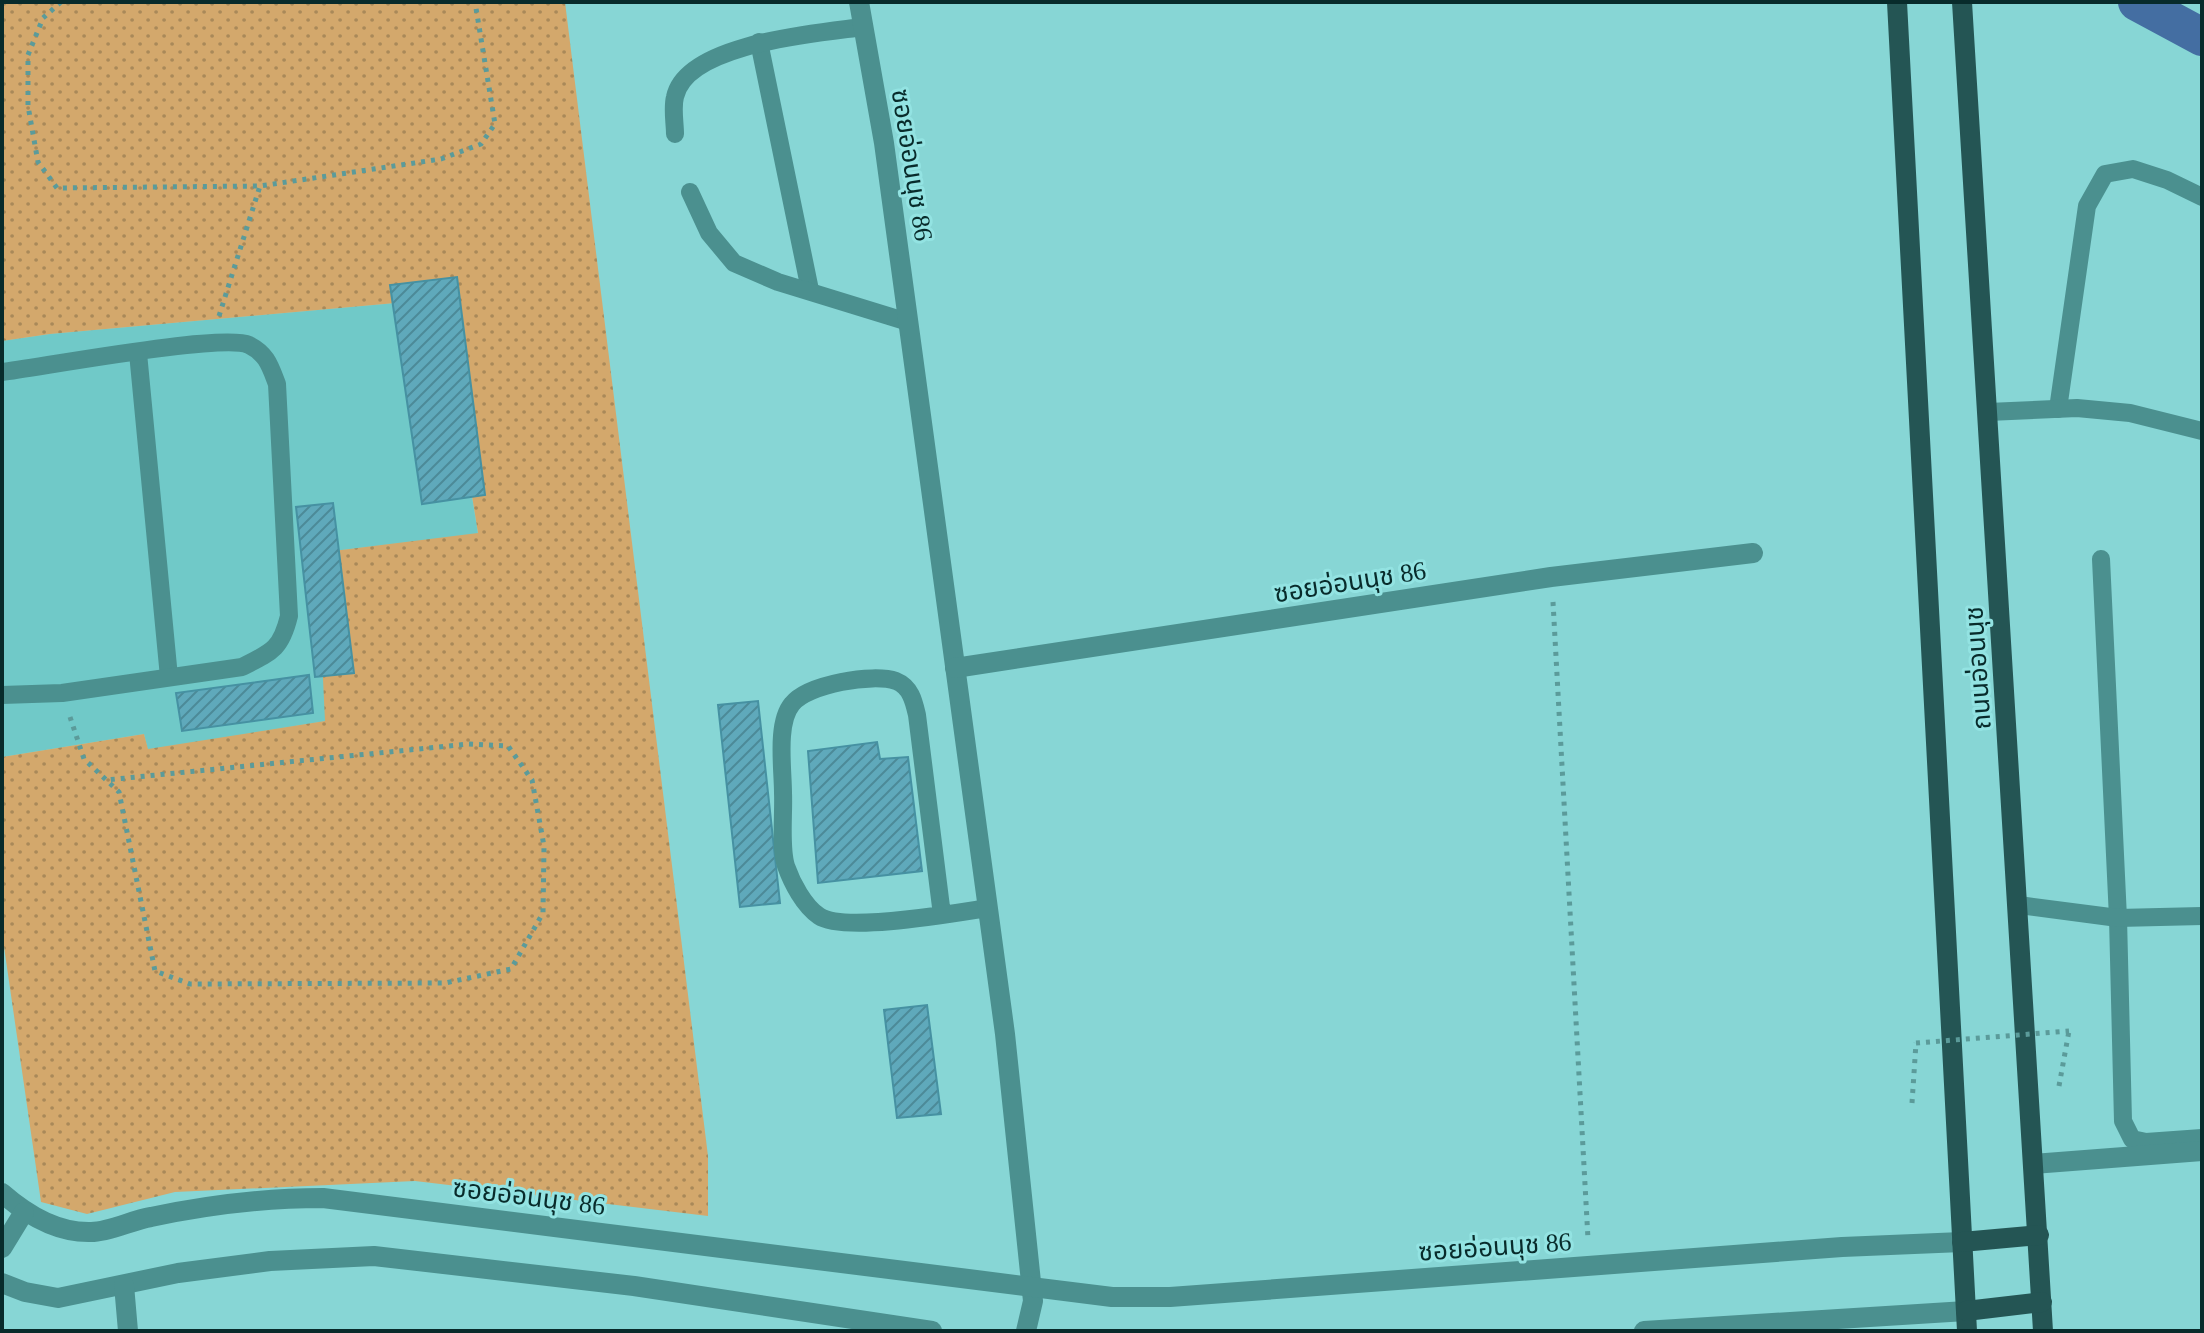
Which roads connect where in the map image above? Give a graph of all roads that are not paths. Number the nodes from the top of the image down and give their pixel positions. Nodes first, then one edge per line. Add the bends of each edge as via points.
1 (859, 2) edge
2 (1897, 2) edge
3 (1962, 2) edge
4 (863, 27) junction
5 (759, 42) junction
6 (675, 134) dead end
7 (690, 192) dead end
8 (2202, 197) edge
9 (810, 290) junction
10 (908, 322) junction
11 (138, 353) junction
12 (2, 372) edge
13 (2058, 409) junction
14 (1988, 412) junction
15 (2202, 431) edge
16 (1753, 553) dead end
17 (2101, 559) dead end
18 (955, 668) junction
19 (169, 677) junction
20 (2, 695) edge
21 (2019, 905) junction
22 (988, 908) junction
23 (942, 915) junction
24 (2202, 916) edge
25 (2118, 918) junction
26 (2202, 1138) edge
27 (2202, 1151) edge
28 (2033, 1164) junction
29 (2, 1193) edge
30 (24, 1212) junction
31 (2039, 1235) junction
32 (1962, 1242) junction
33 (2, 1248) edge
34 (2, 1283) edge
35 (124, 1285) junction
36 (1032, 1287) junction
37 (2042, 1302) junction
38 (1967, 1321) edge
39 (128, 1331) edge
40 (932, 1331) edge
41 (1026, 1331) edge
42 (1644, 1331) edge
43 (2043, 1331) edge

1 - 4 street, ซอยอ่อนนุช 86
2 - 32 main road, ถนนอ่อนนุช
3 - 14 main road, ถนนอ่อนนุช
4 - 5 lane
4 - 10 street, ซอยอ่อนนุช 86
5 - 6 lane via 707,62 684,79 675,96
5 - 9 lane
7 - 9 lane via 709,233 734,263
8 - 13 lane via 2133,169 2105,174 2087,206
9 - 10 lane
10 - 18 street, ซอยอ่อนนุช 86
11 - 12 lane
11 - 19 lane
11 - 19 lane via 246,344 266,355 277,384 289,616 284,640 242,667
13 - 14 lane
13 - 15 lane via 2130,413
14 - 21 main road, ถนนอ่อนนุช
16 - 18 street, ซอยอ่อนนุช 86 via 1551,577
17 - 25 lane
18 - 22 street, ซอยอ่อนนุช 86
19 - 20 lane via 62,693
21 - 25 lane
21 - 28 main road, ถนนอ่อนนุช
22 - 23 lane
22 - 36 street, ซอยอ่อนนุช 86
23 - 23 lane via 911,693 897,681 875,678 811,690 791,704 782,732 785,864 802,898 820,918 851,923
24 - 25 lane
25 - 26 lane via 2123,1121 2132,1139
27 - 28 street
28 - 31 main road, ถนนอ่อนนุช
29 - 30 street, ซอยอ่อนนุช 86
30 - 33 street
30 - 36 street, ซอยอ่อนนุช 86 via 91,1232 210,1206 323,1198
31 - 32 main road
31 - 37 main road, ถนนอ่อนนุช
32 - 36 street, ซอยอ่อนนุช 86 via 1170,1297 1112,1297
32 - 38 main road, ถนนอ่อนนุช
34 - 35 street via 58,1298
35 - 39 street
35 - 40 street via 270,1261 374,1256 634,1286
36 - 41 street, ซอยอ่อนนุช 86
37 - 38 main road
37 - 43 main road, ถนนอ่อนนุช
38 - 42 street

